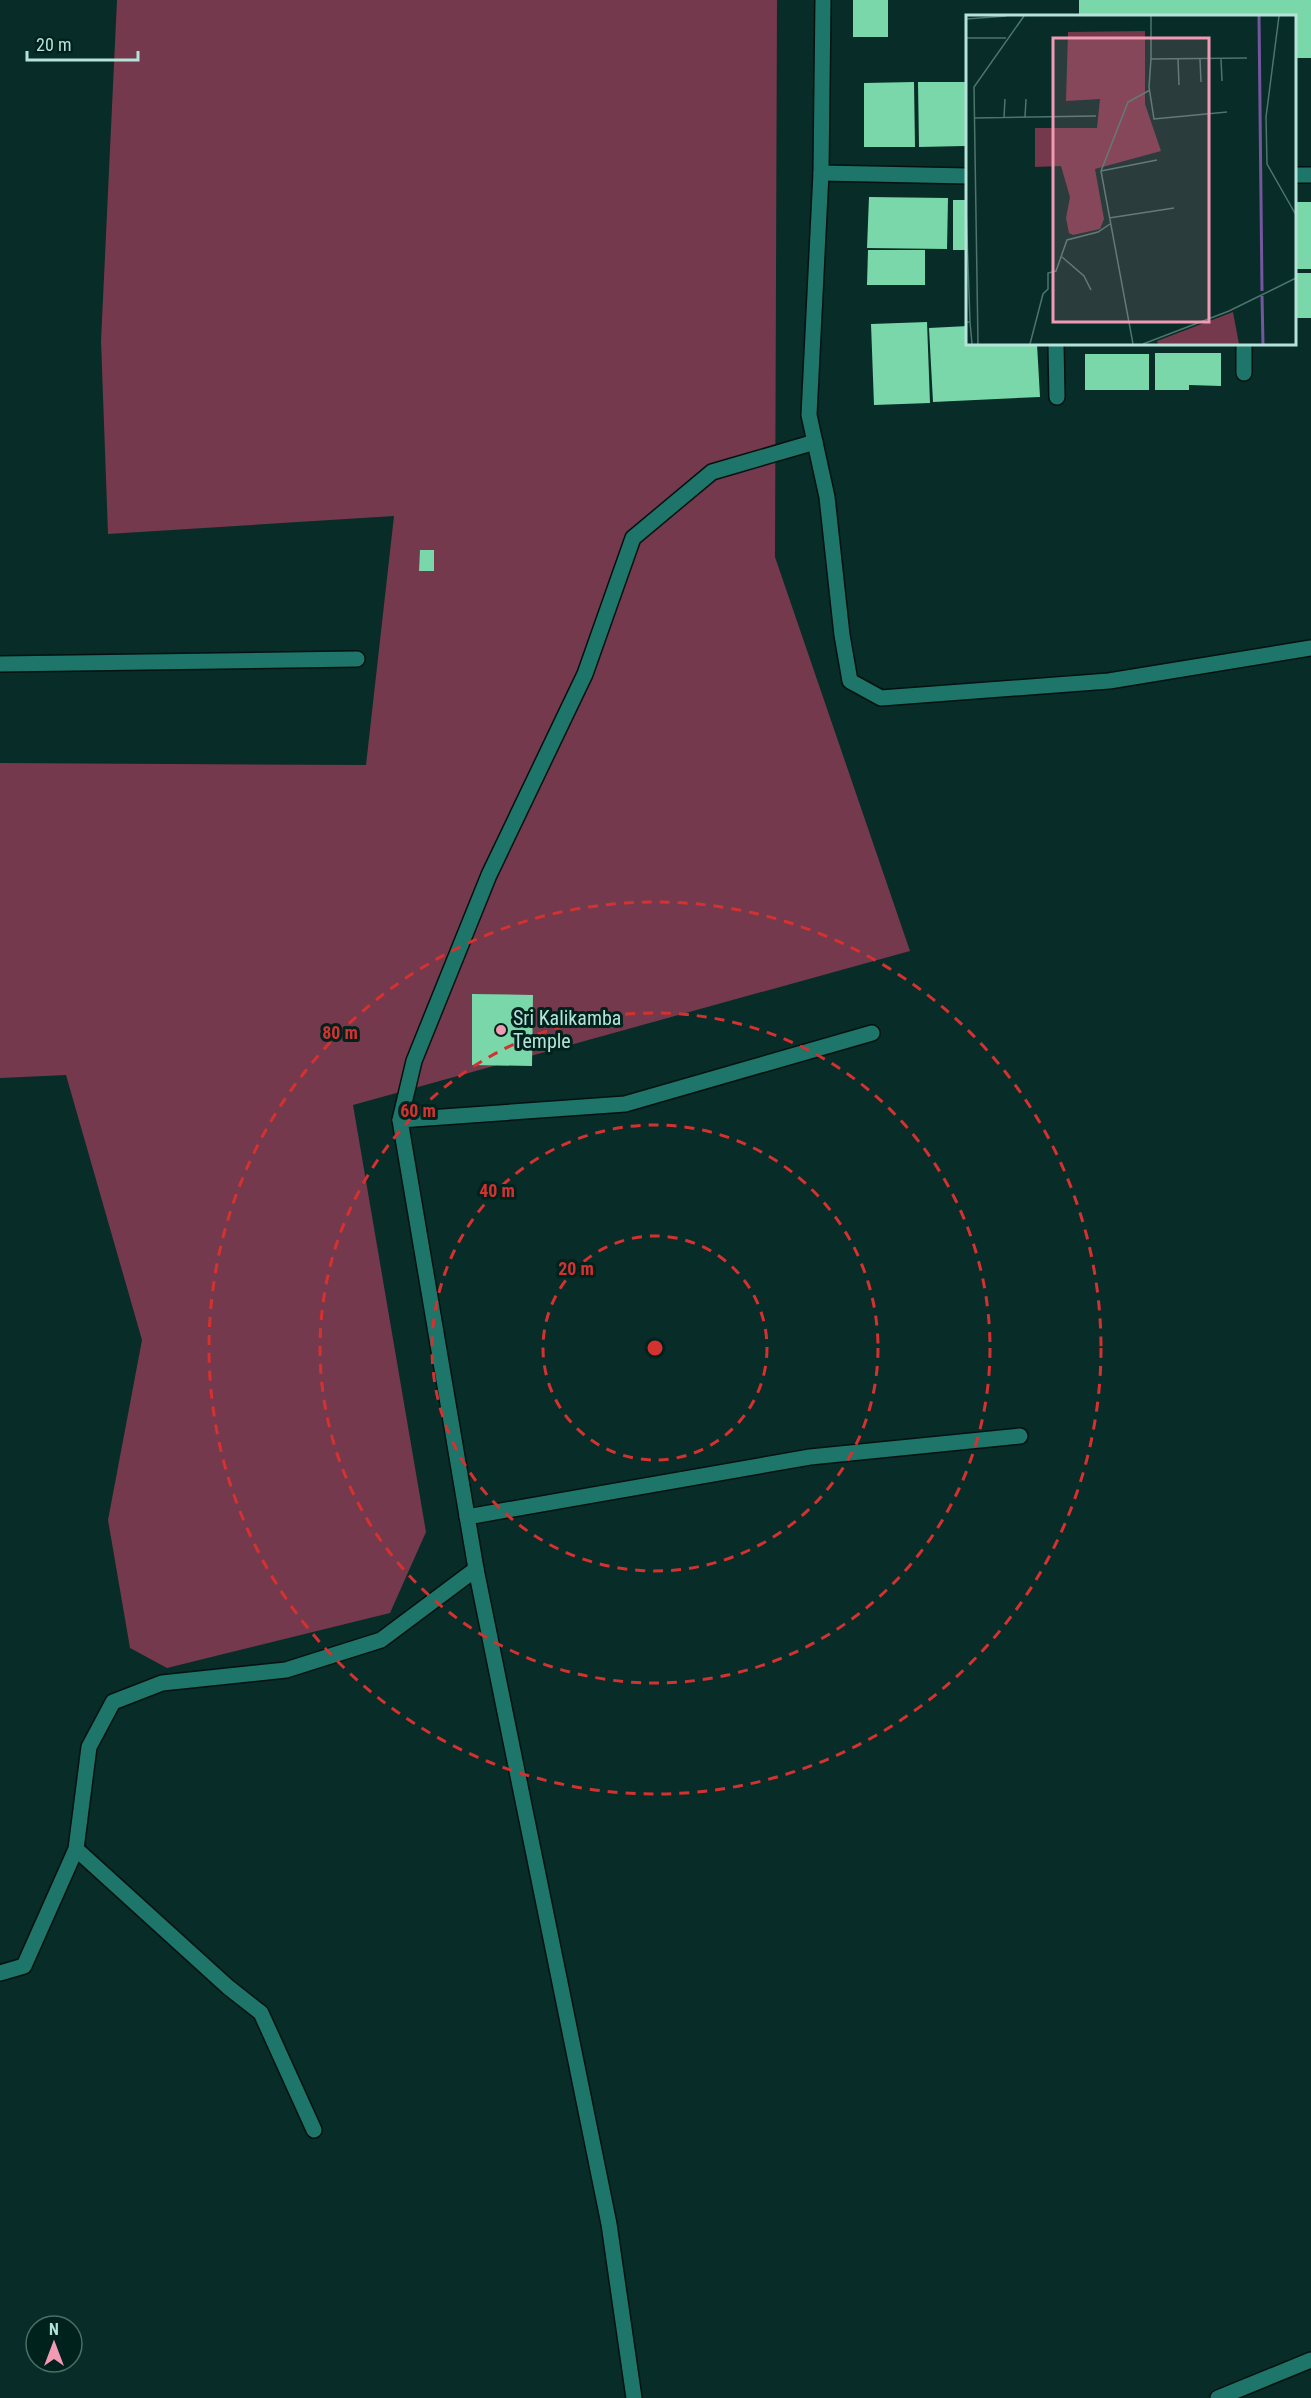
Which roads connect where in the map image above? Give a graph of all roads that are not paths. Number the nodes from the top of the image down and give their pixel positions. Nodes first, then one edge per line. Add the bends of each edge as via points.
1 (823, 0) edge
2 (821, 172) junction
3 (966, 176) edge
4 (1056, 345) edge
5 (1244, 345) edge
6 (1244, 373) dead end
7 (1057, 397) dead end
8 (815, 442) junction
9 (1311, 648) edge
10 (357, 659) dead end
11 (0, 664) edge
12 (872, 1033) dead end
13 (400, 1120) junction
14 (1020, 1436) dead end
15 (467, 1517) junction
16 (476, 1569) junction
17 (76, 1849) junction
18 (0, 1973) edge
19 (314, 2130) dead end
20 (1311, 2360) edge
21 (634, 2398) edge
22 (1218, 2398) edge

1 - 2 street
2 - 3 street
2 - 8 street via 809,415
4 - 7 street
5 - 6 street
8 - 9 street via 827,497 850,681 881,698 1109,681
8 - 13 street via 712,472 633,538 585,674 489,875 418,1050
10 - 11 street
12 - 13 street via 625,1104
13 - 15 street
14 - 15 street via 810,1457
15 - 16 street
16 - 17 street via 381,1640 286,1670 162,1683 113,1702 88,1747
16 - 21 street via 609,2224
17 - 18 street via 24,1966
17 - 19 street via 261,2013
20 - 22 street

